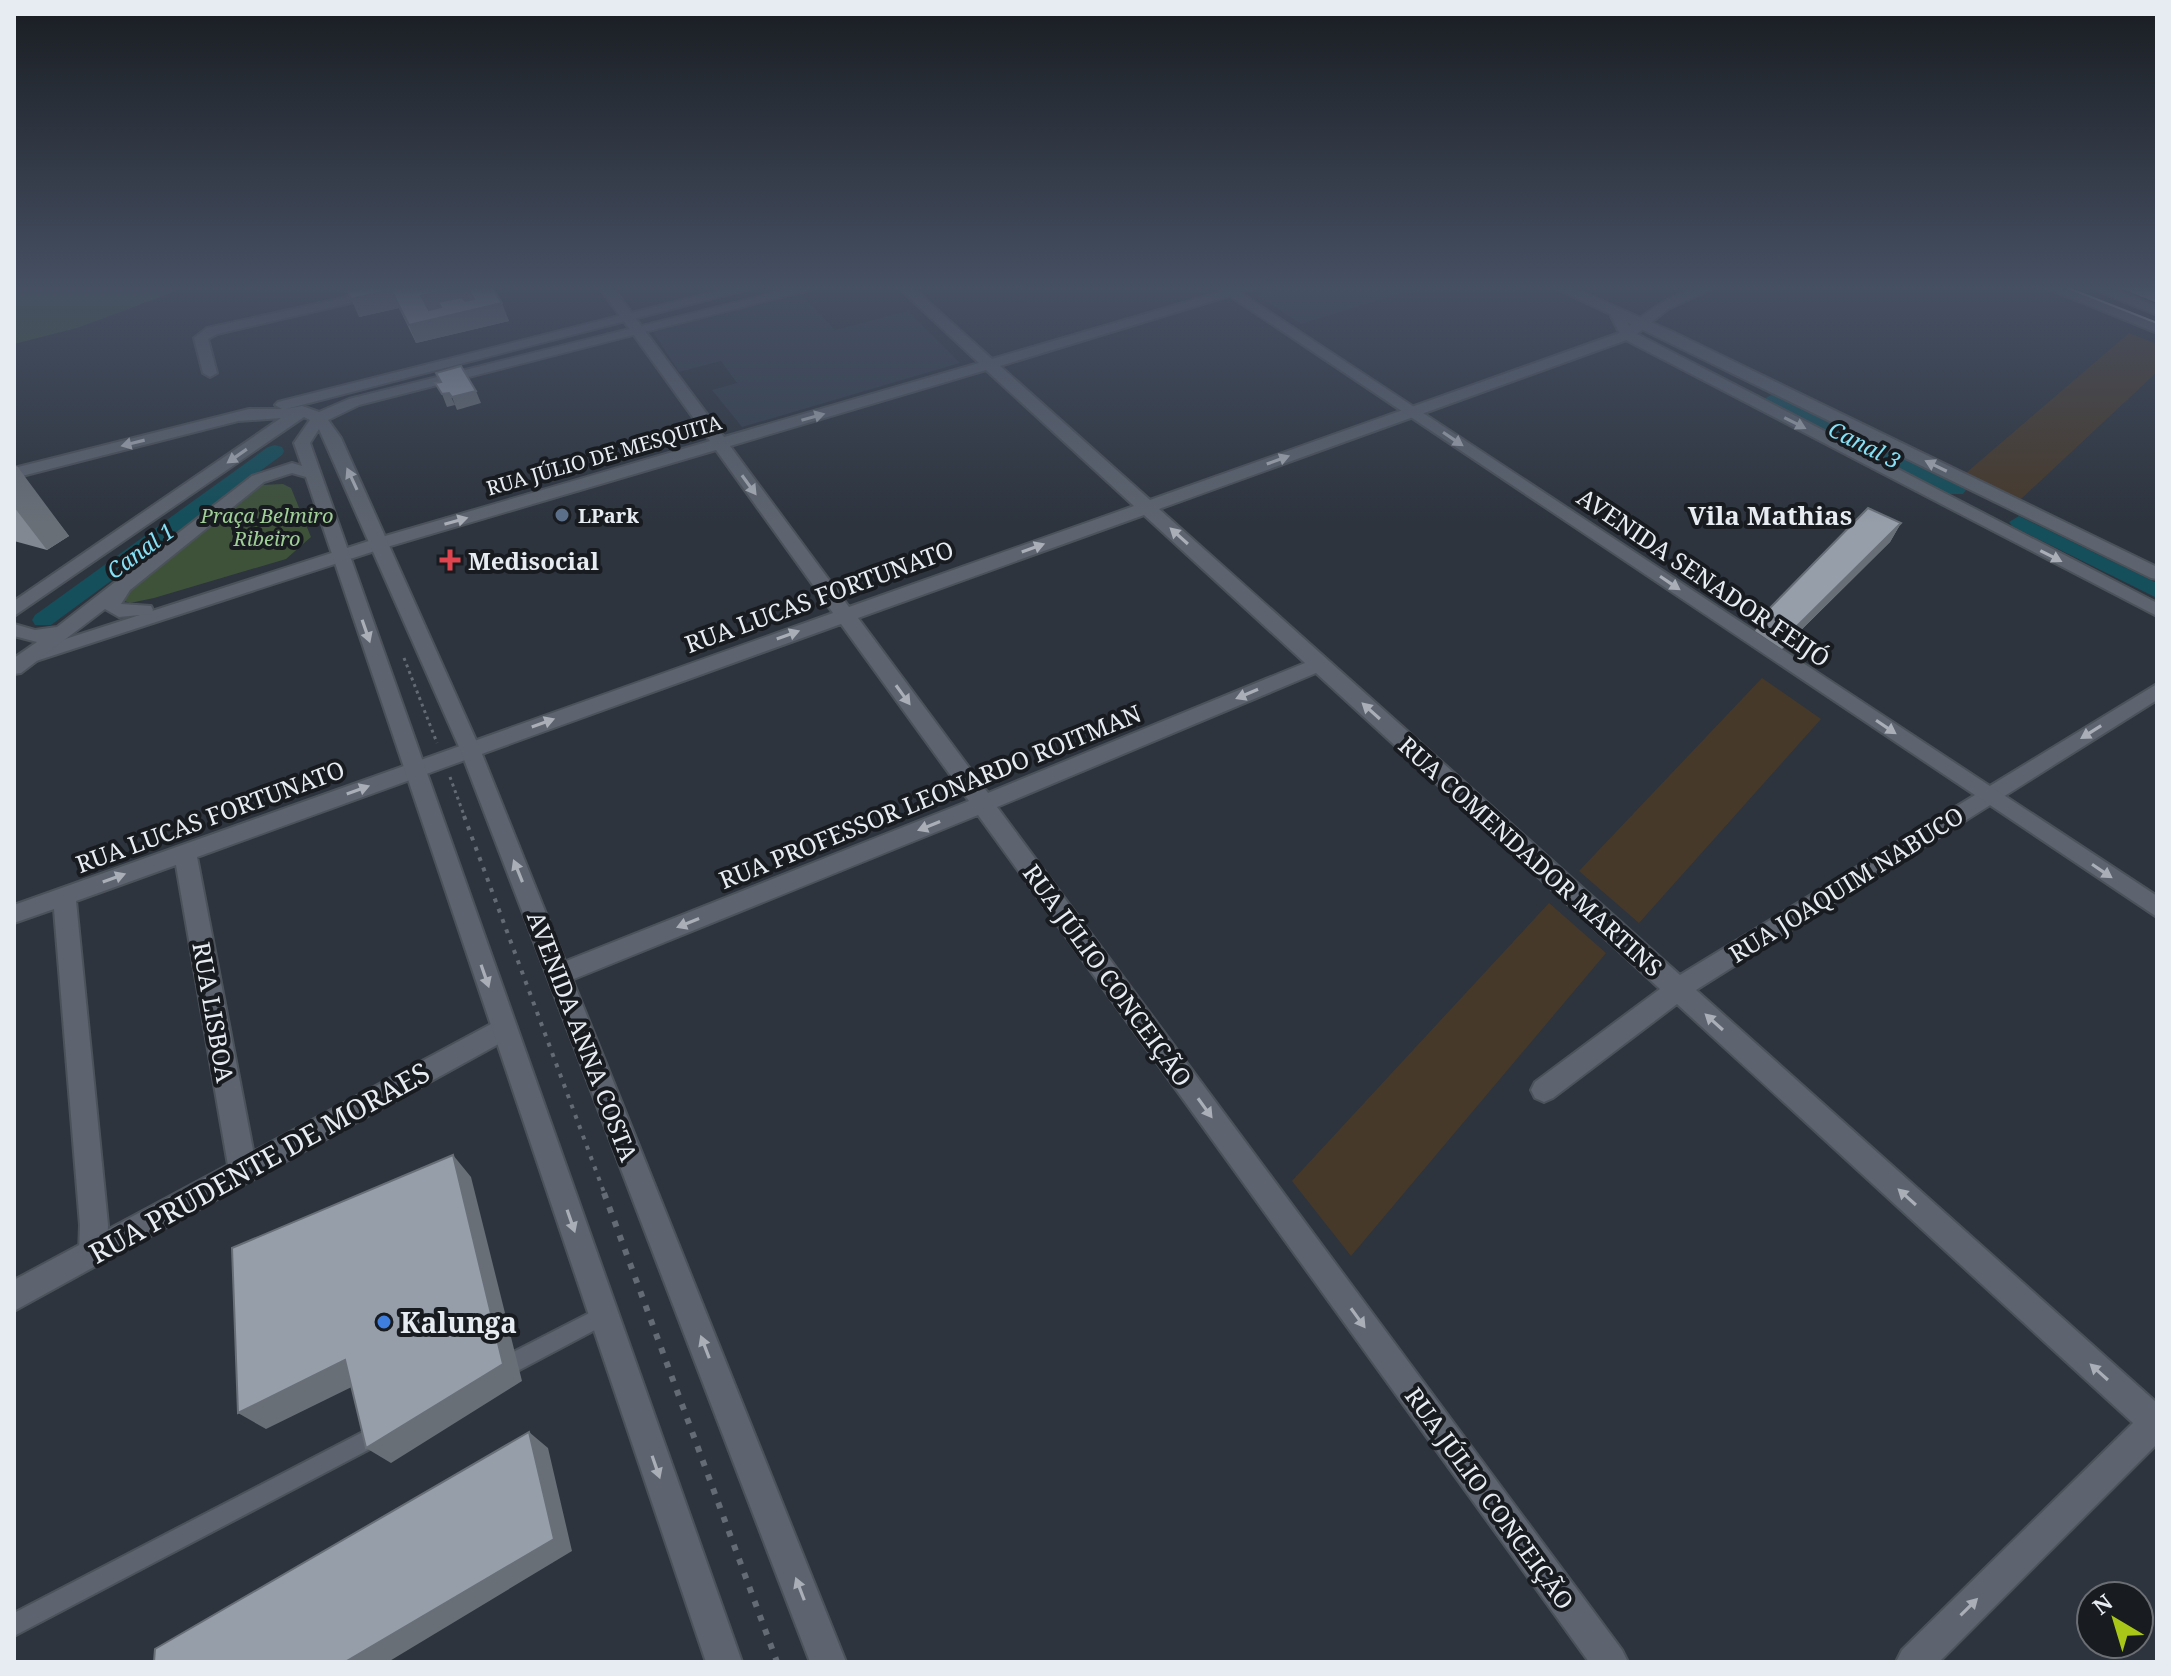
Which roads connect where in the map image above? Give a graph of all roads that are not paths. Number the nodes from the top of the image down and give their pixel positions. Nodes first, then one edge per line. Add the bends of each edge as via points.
1 (208, 366) edge
2 (439, 366) edge
3 (483, 366) edge
4 (663, 366) edge
5 (991, 366) joint
6 (1346, 366) edge
7 (1534, 366) edge
8 (1692, 366) edge
9 (1727, 366) edge
10 (210, 373) dead end
11 (1749, 375) junction
12 (367, 382) junction
13 (1723, 386) junction
14 (1783, 392) junction
15 (1757, 403) junction
16 (301, 412) junction
17 (1413, 412) junction
18 (236, 417) junction
19 (314, 424) junction
20 (277, 428) junction
21 (720, 444) junction
22 (14, 473) edge
23 (312, 474) junction
24 (1971, 483) junction
25 (1940, 498) junction
26 (1146, 507) junction
27 (2025, 509) junction
28 (2004, 532) junction
29 (381, 543) junction
30 (339, 551) junction
31 (2157, 574) edge
32 (127, 584) junction
33 (14, 610) edge
34 (144, 610) junction
35 (2157, 610) edge
36 (844, 615) junction
37 (14, 630) edge
38 (63, 632) junction
39 (27, 654) edge
40 (1319, 664) junction
41 (2157, 691) edge
42 (470, 749) junction
43 (414, 770) junction
44 (1989, 796) junction
45 (983, 804) junction
46 (185, 853) junction
47 (64, 896) junction
48 (2157, 908) edge
49 (14, 914) edge
50 (560, 974) junction
51 (1678, 989) junction
52 (504, 1028) junction
53 (1544, 1090) dead end
54 (243, 1171) junction
55 (93, 1253) junction
56 (14, 1296) edge
57 (603, 1315) junction
58 (491, 1374) edge
59 (407, 1419) edge
60 (2157, 1423) edge
61 (14, 1625) edge
62 (724, 1662) edge
63 (828, 1662) edge
64 (1610, 1662) edge
65 (1914, 1662) edge

1 - 10 street
2 - 12 street
3 - 19 street via 336,408
4 - 21 street, RUA JÚLIO CONCEIÇÃO
21 -> 5 street, RUA JÚLIO DE MESQUITA
5 - 26 street, RUA COMENDADOR MARTINS
6 - 17 street, AVENIDA SENADOR FEIJÓ
7 - 17 street, RUA LUCAS FORTUNATO
8 - 13 street
9 - 11 street
11 - 13 street via 1746,385
11 - 14 street
12 - 16 street
12 - 18 street
13 - 15 street
14 - 15 street via 1761,393
24 -> 14 street
15 -> 25 street
16 - 18 street
16 - 19 street
16 - 20 street
26 -> 17 street, RUA LUCAS FORTUNATO
17 -> 44 street, AVENIDA SENADOR FEIJÓ
18 -> 22 street
19 - 20 street
19 - 23 street via 302,443
29 -> 19 street, AVENIDA ANNA COSTA via 333,438
20 -> 33 street
29 -> 21 street, RUA JÚLIO DE MESQUITA
21 -> 36 street, RUA JÚLIO CONCEIÇÃO
23 - 30 street
23 - 32 street via 292,468 264,476
24 - 25 street via 1977,491 1969,501
24 - 27 street
25 - 28 street
36 -> 26 street, RUA LUCAS FORTUNATO
40 -> 26 street, RUA COMENDADOR MARTINS
27 - 28 street via 2001,515
27 - 31 street
28 -> 35 street
29 - 30 street, RUA JÚLIO DE MESQUITA
29 - 42 street, AVENIDA ANNA COSTA
30 - 34 street
30 - 39 street
30 -> 43 street
32 - 34 street via 111,605 119,611
32 - 38 street
34 - 38 street
42 -> 36 street, RUA LUCAS FORTUNATO
36 -> 45 street, RUA JÚLIO CONCEIÇÃO
37 - 39 street
38 - 39 street
40 -> 45 street, RUA PROFESSOR LEONARDO ROITMAN
51 -> 40 street, RUA COMENDADOR MARTINS
41 -> 44 street, RUA JOAQUIM NABUCO
42 - 43 street, RUA LUCAS FORTUNATO
50 -> 42 street, AVENIDA ANNA COSTA
46 -> 43 street, RUA LUCAS FORTUNATO
43 -> 52 street
44 -> 48 street, AVENIDA SENADOR FEIJÓ
44 - 51 street, RUA JOAQUIM NABUCO
45 -> 50 street, RUA PROFESSOR LEONARDO ROITMAN
45 -> 64 street, RUA JÚLIO CONCEIÇÃO
47 -> 46 street, RUA LUCAS FORTUNATO
46 - 54 street, RUA LISBOA
47 - 49 street, RUA LUCAS FORTUNATO
47 - 55 street
63 -> 50 street, AVENIDA ANNA COSTA
51 - 53 street, RUA JOAQUIM NABUCO
60 -> 51 street, RUA COMENDADOR MARTINS
52 - 54 street, RUA PRUDENTE DE MORAES
52 -> 57 street
54 - 55 street, RUA PRUDENTE DE MORAES
55 - 56 street, RUA PRUDENTE DE MORAES
57 - 58 lane
57 -> 62 street
59 - 61 lane
65 -> 60 street

